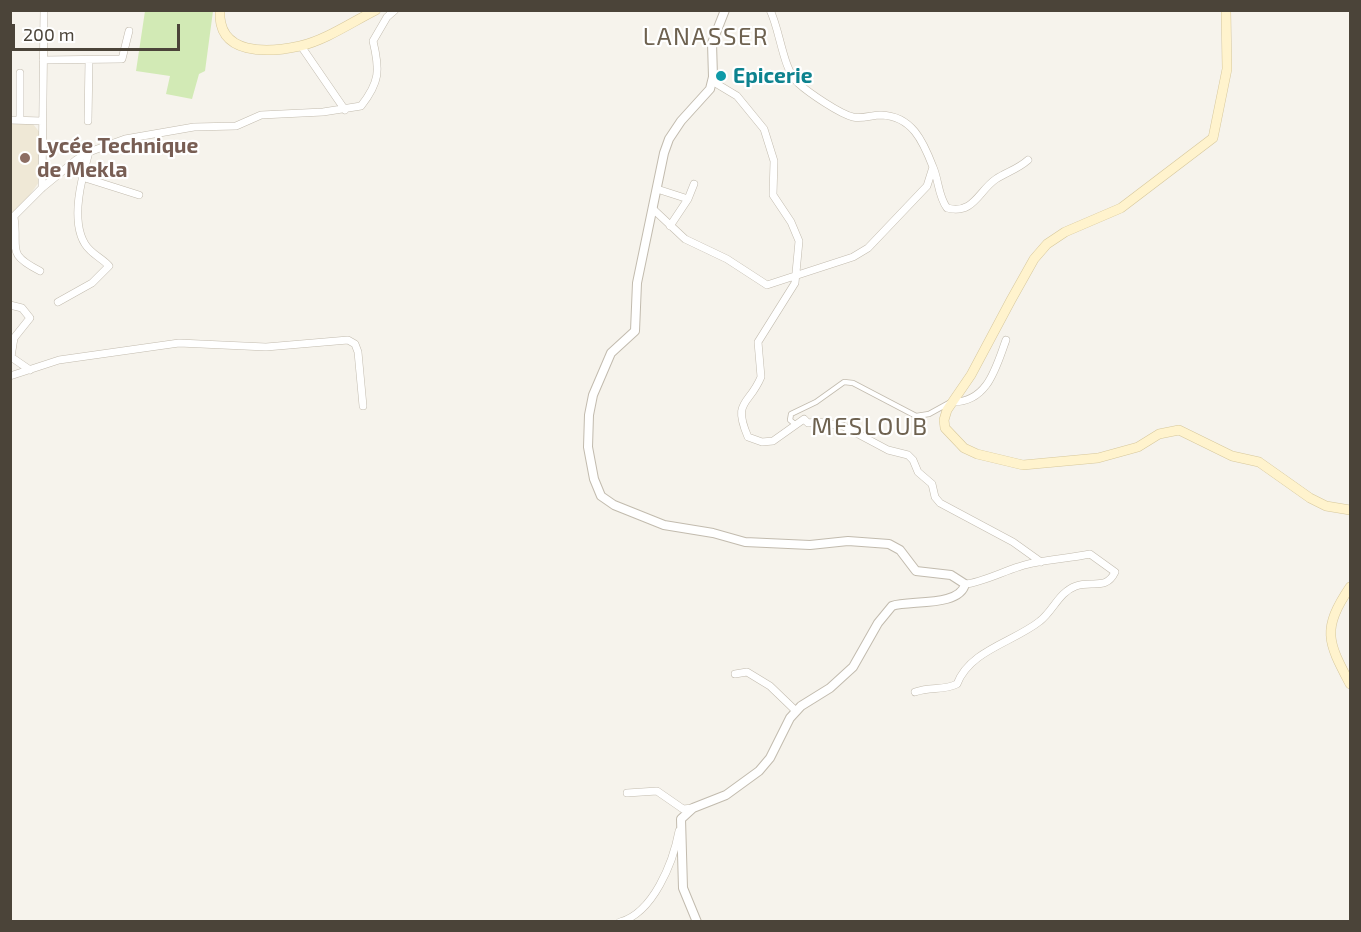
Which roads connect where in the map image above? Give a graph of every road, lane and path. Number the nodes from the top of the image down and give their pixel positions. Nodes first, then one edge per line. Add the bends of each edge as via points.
1 (44, 10) edge
2 (220, 10) edge
3 (376, 10) edge
4 (395, 10) edge
5 (725, 10) edge
6 (770, 10) edge
7 (1226, 10) edge
8 (129, 31) dead end
9 (301, 46) junction
10 (43, 60) junction
11 (89, 60) junction
12 (20, 73) dead end
13 (712, 81) junction
14 (345, 110) junction
15 (10, 120) edge
16 (20, 120) junction
17 (42, 121) junction
18 (88, 121) dead end
19 (89, 152) junction
20 (1028, 160) dead end
21 (933, 167) junction
22 (82, 177) junction
23 (694, 184) dead end
24 (42, 188) junction
25 (657, 189) junction
26 (139, 195) dead end
27 (688, 199) junction
28 (653, 208) junction
29 (12, 219) edge
30 (670, 226) junction
31 (40, 271) dead end
32 (797, 274) junction
33 (58, 302) dead end
34 (10, 305) edge
35 (1006, 340) dead end
36 (30, 370) junction
37 (10, 376) edge
38 (954, 401) junction
39 (363, 406) dead end
40 (796, 425) junction
41 (1350, 510) edge
42 (1041, 562) junction
43 (966, 584) junction
44 (1350, 587) edge
45 (735, 674) dead end
46 (1350, 684) edge
47 (915, 692) dead end
48 (796, 711) junction
49 (627, 793) dead end
50 (693, 808) junction
51 (680, 828) junction
52 (639, 914) junction
53 (620, 921) edge
54 (645, 921) edge
55 (697, 921) edge

1 - 10 street
2 - 9 main road via 221,30 236,46
3 - 9 main road
4 - 14 street via 373,41 378,62 375,88 361,106
5 - 13 street via 712,43
6 - 21 street via 796,82 852,117 880,115 909,124 917,132
7 - 38 main road via 1227,69 1213,138 1121,208 1047,244 1034,259
8 - 11 street via 124,58
9 - 14 street
10 - 11 street
10 - 17 street
11 - 18 street
12 - 16 street
13 - 25 street via 704,98 669,139
13 - 32 street via 737,96 767,136 774,161 773,195 797,232
14 - 19 street via 261,115 236,126 194,127 125,139
15 - 16 street
16 - 17 street
17 - 24 street
19 - 22 street
19 - 24 street
20 - 21 street via 994,180 965,208 955,210 947,208 939,197
21 - 32 street via 927,186 868,248 853,257
22 - 26 street
22 - 33 street via 81,237 88,249 109,266 92,283
23 - 27 street
24 - 29 street
25 - 27 street
25 - 28 street
27 - 30 street
28 - 30 street
28 - 43 street via 637,283 635,331 611,353 589,415 588,447 594,479 602,496 655,522 746,542 890,544 900,550 916,571 951,575
29 - 31 street via 14,248 22,262
30 - 32 street via 763,284
32 - 40 street via 787,298 758,342 761,377 745,398 741,421 748,437 762,442 783,437
34 - 36 street via 22,308 30,318 14,338 11,357
35 - 38 street via 991,381 973,398
36 - 37 street
36 - 39 street via 59,360 179,343 266,347 348,340 358,352
38 - 40 street via 916,416 847,381 791,414 790,420
38 - 41 main road via 944,420 952,438 964,448 997,461 1023,465 1098,458 1179,430 1232,456 1266,465 1326,506
40 - 42 street via 805,419 808,423 843,426 888,450 908,455 918,472 932,484 934,497 940,503 1013,542
42 - 43 street
42 - 47 street via 1090,554 1115,572 1112,580 1101,586 1076,586 1063,594 1041,621 973,662 957,684 946,690 928,687
43 - 48 street via 958,595 947,599 892,606 853,667
44 - 46 main road via 1330,629 1333,651
45 - 48 street via 747,672 770,686
48 - 50 street via 759,771 726,795
49 - 50 street via 657,791 683,809
50 - 51 street via 681,819
51 - 52 street via 673,862
51 - 55 street via 683,888
52 - 53 street
52 - 54 street

